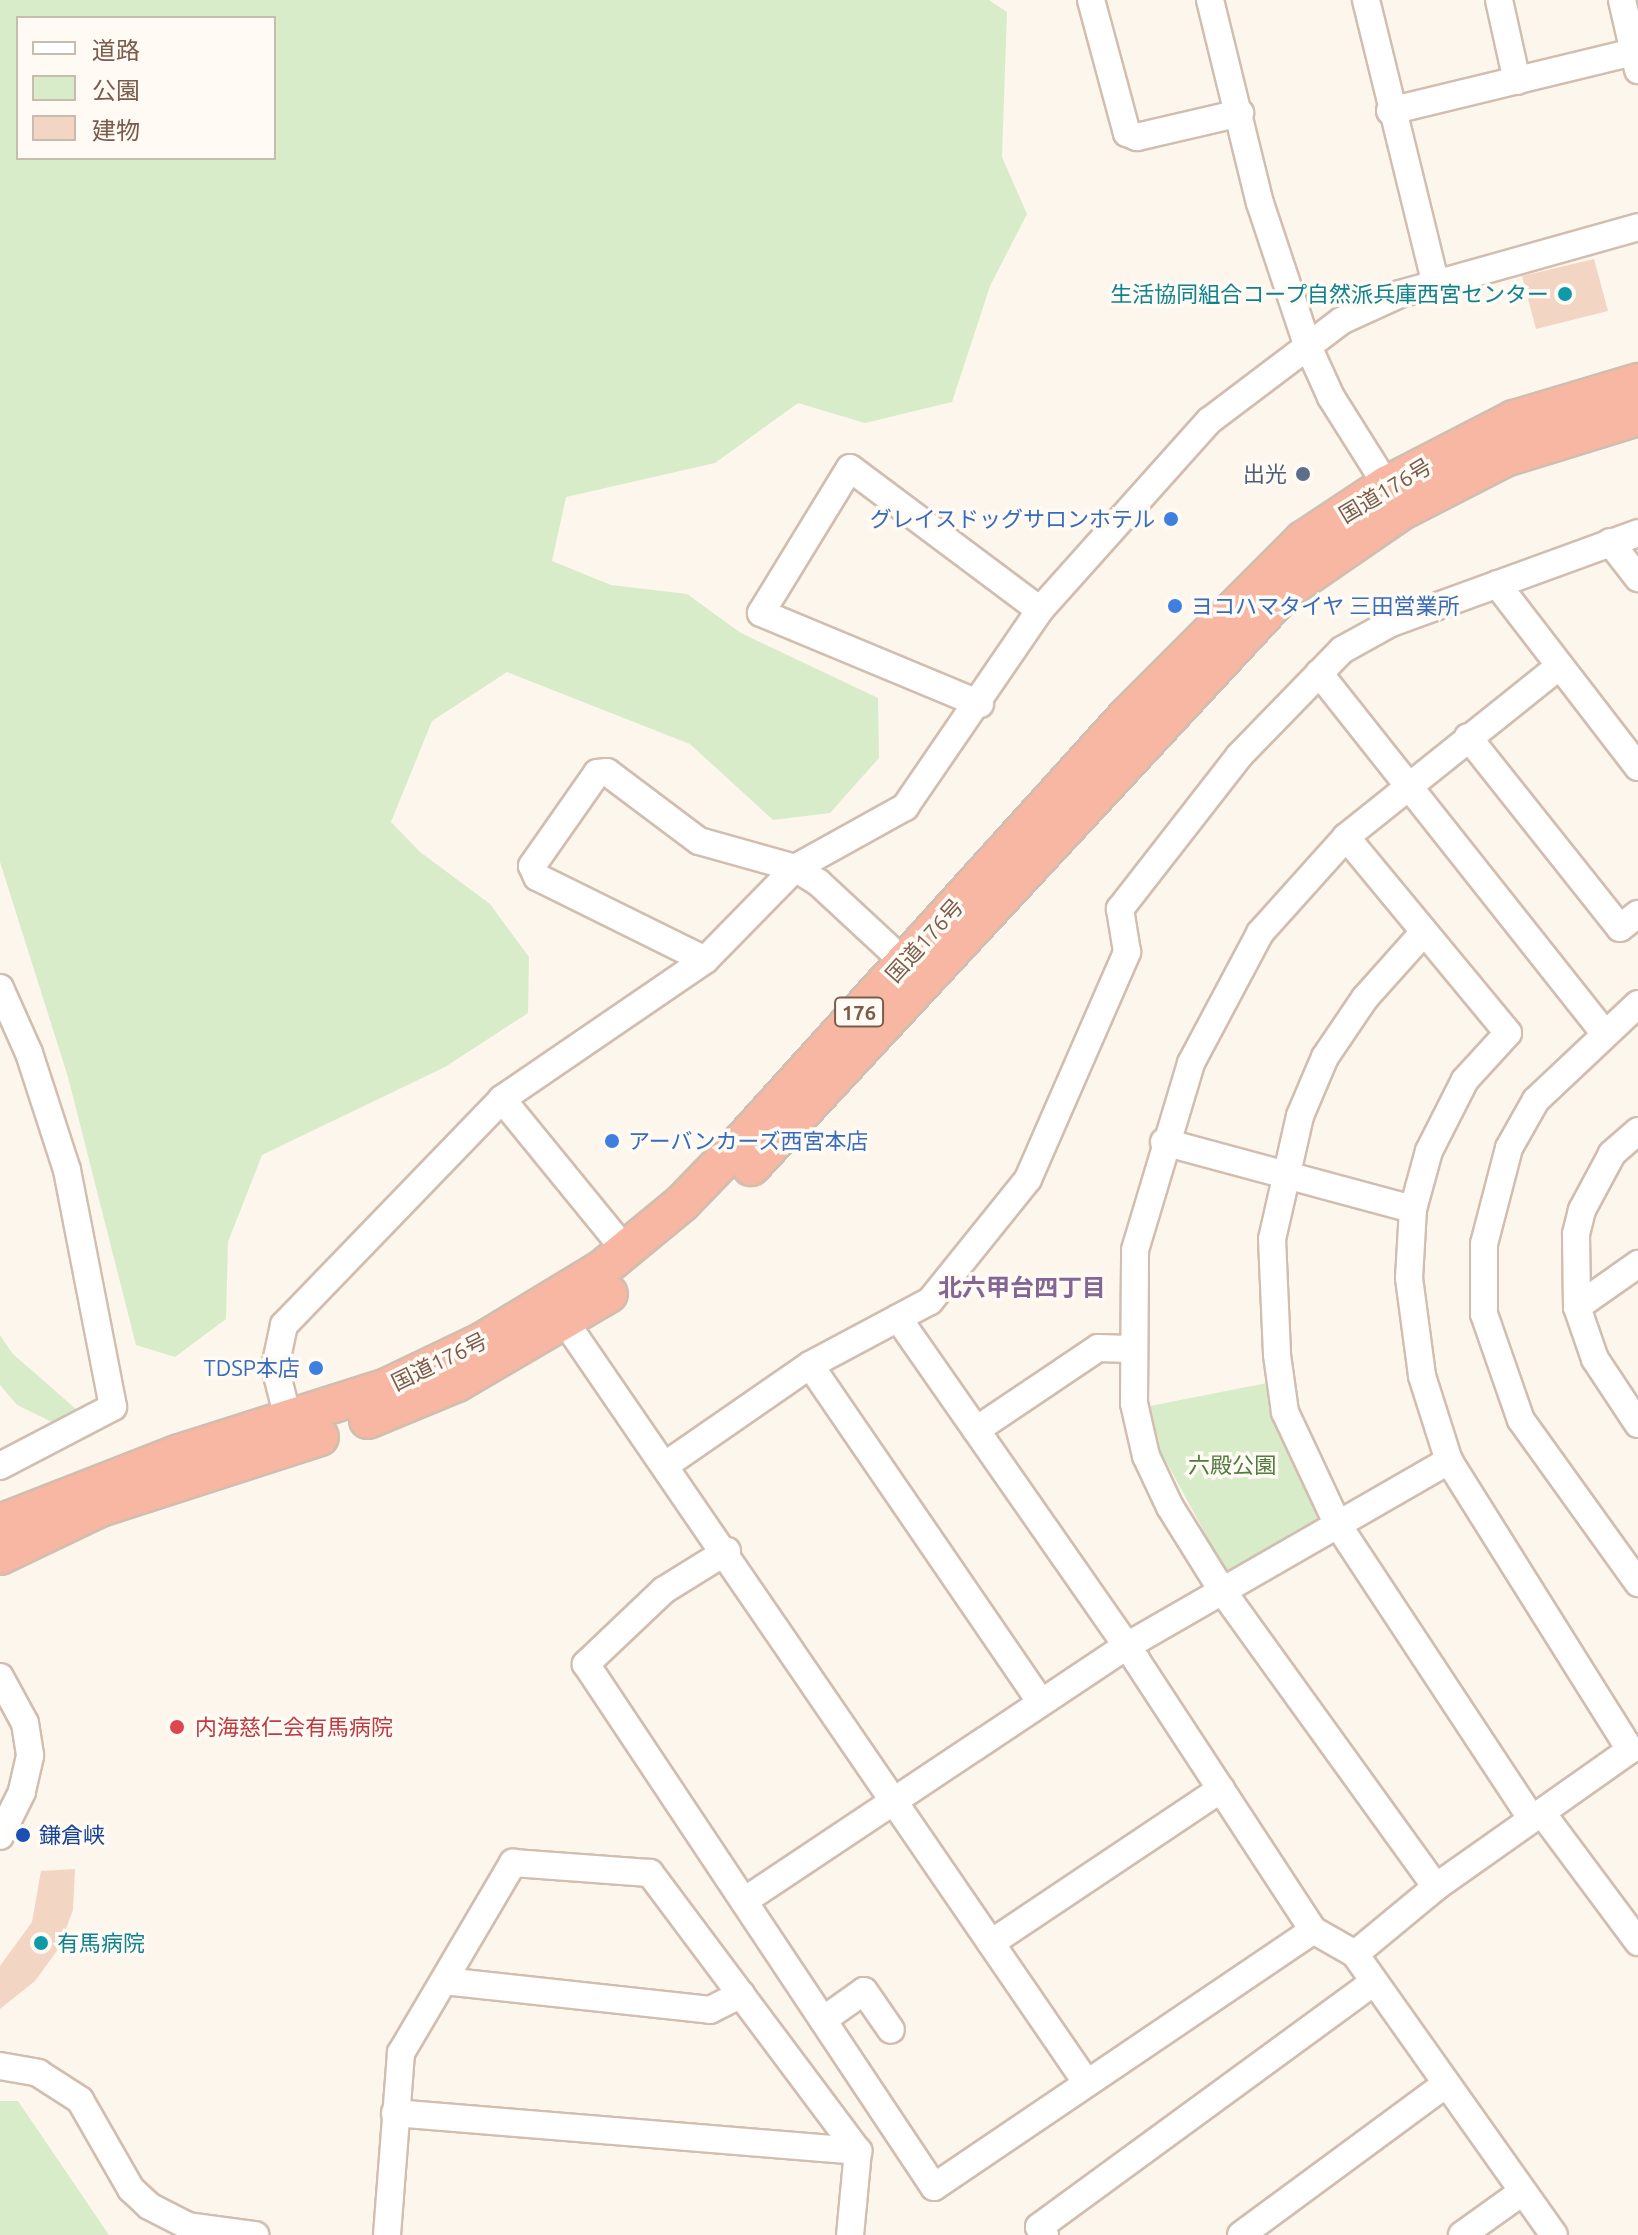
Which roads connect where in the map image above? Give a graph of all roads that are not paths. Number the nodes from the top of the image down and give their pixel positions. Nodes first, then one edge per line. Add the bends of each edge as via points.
1 (1091, 0) edge
2 (1210, 0) edge
3 (1366, 0) edge
4 (1499, 0) edge
5 (1622, 0) edge
6 (1636, 61) edge
7 (1517, 81) junction
8 (1390, 111) junction
9 (1240, 113) junction
10 (1638, 227) edge
11 (1435, 281) junction
12 (1307, 344) junction
13 (1638, 382) edge
14 (1638, 417) edge
15 (1394, 498) junction
16 (1638, 533) edge
17 (1610, 542) junction
18 (1638, 578) edge
19 (1497, 584) junction
20 (1040, 610) junction
21 (1557, 668) junction
22 (1319, 673) junction
23 (980, 704) junction
24 (1468, 737) junction
25 (1638, 767) edge
26 (1408, 784) junction
27 (1346, 837) junction
28 (795, 868) junction
29 (1638, 914) edge
30 (1424, 932) junction
31 (705, 960) junction
32 (904, 962) junction
33 (0, 988) edge
34 (1638, 1004) edge
35 (1603, 1031) junction
36 (502, 1099) junction
37 (1638, 1131) edge
38 (1164, 1142) junction
39 (1282, 1174) junction
40 (1413, 1209) junction
41 (625, 1250) junction
42 (1638, 1264) edge
43 (1577, 1307) junction
44 (898, 1318) junction
45 (566, 1323) junction
46 (1130, 1349) junction
47 (810, 1365) junction
48 (1635, 1413) edge
49 (289, 1422) junction
50 (976, 1430) junction
51 (1449, 1461) junction
52 (667, 1464) junction
53 (0, 1466) edge
54 (0, 1523) edge
55 (1338, 1525) junction
56 (727, 1551) junction
57 (1629, 1553) edge
58 (0, 1556) edge
59 (1638, 1583) edge
60 (1223, 1592) junction
61 (1125, 1647) junction
62 (0, 1677) edge
63 (1040, 1701) junction
64 (1634, 1756) edge
65 (1221, 1789) junction
66 (893, 1799) junction
67 (1537, 1816) junction
68 (0, 1836) edge
69 (1436, 1887) junction
70 (744, 1901) junction
71 (1313, 1930) junction
72 (1638, 1942) edge
73 (991, 1943) junction
74 (1355, 1954) junction
75 (444, 1981) junction
76 (1374, 1982) junction
77 (741, 1994) junction
78 (823, 2020) junction
79 (891, 2030) dead end
80 (0, 2066) edge
81 (1086, 2082) junction
82 (1446, 2084) junction
83 (395, 2113) junction
84 (858, 2151) junction
85 (1522, 2192) junction
86 (188, 2231) edge
87 (255, 2235) edge
88 (387, 2235) edge
89 (850, 2235) edge
90 (1045, 2235) edge
91 (1241, 2235) edge
92 (1462, 2235) edge
93 (1554, 2235) edge

1 - 9 street via 1127,133 1137,137
2 - 9 street
3 - 8 street
4 - 7 street
5 - 6 street
6 - 7 street
7 - 8 street
8 - 11 street
9 - 12 street via 1260,203
10 - 11 street
11 - 12 street via 1341,321
12 - 15 street via 1331,397
12 - 20 street via 1209,421
13 - 15 highway, 国道176号 / 176 via 1514,419
14 - 15 highway, 国道176号 / 176
15 - 32 highway, 国道176号 / 176 via 1303,540 1226,613
15 - 45 highway, 国道176号 / 176 via 1252,622 712,1206
16 - 17 street
17 - 18 street
17 - 19 street
19 - 21 street
19 - 22 street via 1391,623 1342,650
20 - 23 street
20 - 23 street via 850,468 761,613
21 - 24 street
21 - 25 street
22 - 26 street
22 - 44 street via 1239,756 1120,909 1127,952 1028,1179 930,1301
23 - 28 street via 905,807
24 - 26 street
24 - 29 street via 1620,928
26 - 27 street
26 - 35 street
27 - 30 street
27 - 38 street via 1260,933 1191,1063
28 - 31 street
28 - 31 street via 699,841 607,772 597,773 532,866 537,877
28 - 32 street via 819,883
30 - 39 street via 1365,998 1325,1057
30 - 40 street via 1508,1033 1465,1080 1429,1151
31 - 36 street
32 - 41 highway, 国道176号 / 176 via 744,1139
33 - 53 street via 29,1053 67,1170 113,1407
34 - 35 street
35 - 57 street via 1536,1100 1509,1148 1484,1244 1484,1314 1521,1420
36 - 41 street
36 - 49 street via 284,1325 275,1367
37 - 43 street via 1612,1154 1582,1210
38 - 39 street
38 - 46 street via 1135,1250
39 - 40 street
39 - 55 street via 1272,1239 1272,1308 1285,1412
40 - 51 street via 1414,1327
41 - 49 highway, 国道176号 / 176 via 483,1341 387,1387
42 - 43 street
43 - 48 street via 1595,1359
44 - 47 street
44 - 50 street
45 - 52 street
45 - 58 highway, 国道176号 / 176 via 395,1411 100,1508
46 - 50 street via 1098,1348
46 - 60 street via 1146,1456
47 - 52 street
47 - 63 street
49 - 54 highway, 国道176号 / 176 via 180,1453
50 - 61 street
51 - 55 street
51 - 64 street
52 - 56 street
55 - 60 street
55 - 67 street
56 - 66 street
56 - 70 street via 664,1590 586,1664
57 - 59 street
60 - 61 street
60 - 69 street
61 - 63 street
61 - 65 street
62 - 68 street via 25,1723 30,1756 22,1792
63 - 66 street
64 - 67 street
65 - 71 street
65 - 73 street
66 - 70 street
66 - 73 street
67 - 69 street
67 - 72 street
69 - 74 street
70 - 78 street
71 - 74 street
71 - 81 street
73 - 81 street
74 - 76 street
75 - 77 street via 462,1988 710,2010
75 - 77 street via 513,1863 650,1873
75 - 83 street via 401,2053
76 - 82 street
76 - 90 street via 1039,2227
77 - 84 street
78 - 79 street via 864,1991
78 - 81 street via 934,2187
80 - 86 street via 61,2084 94,2118 131,2189
82 - 85 street
82 - 91 street
83 - 84 street
83 - 88 street
84 - 89 street
85 - 92 street
85 - 93 street
86 - 87 street

